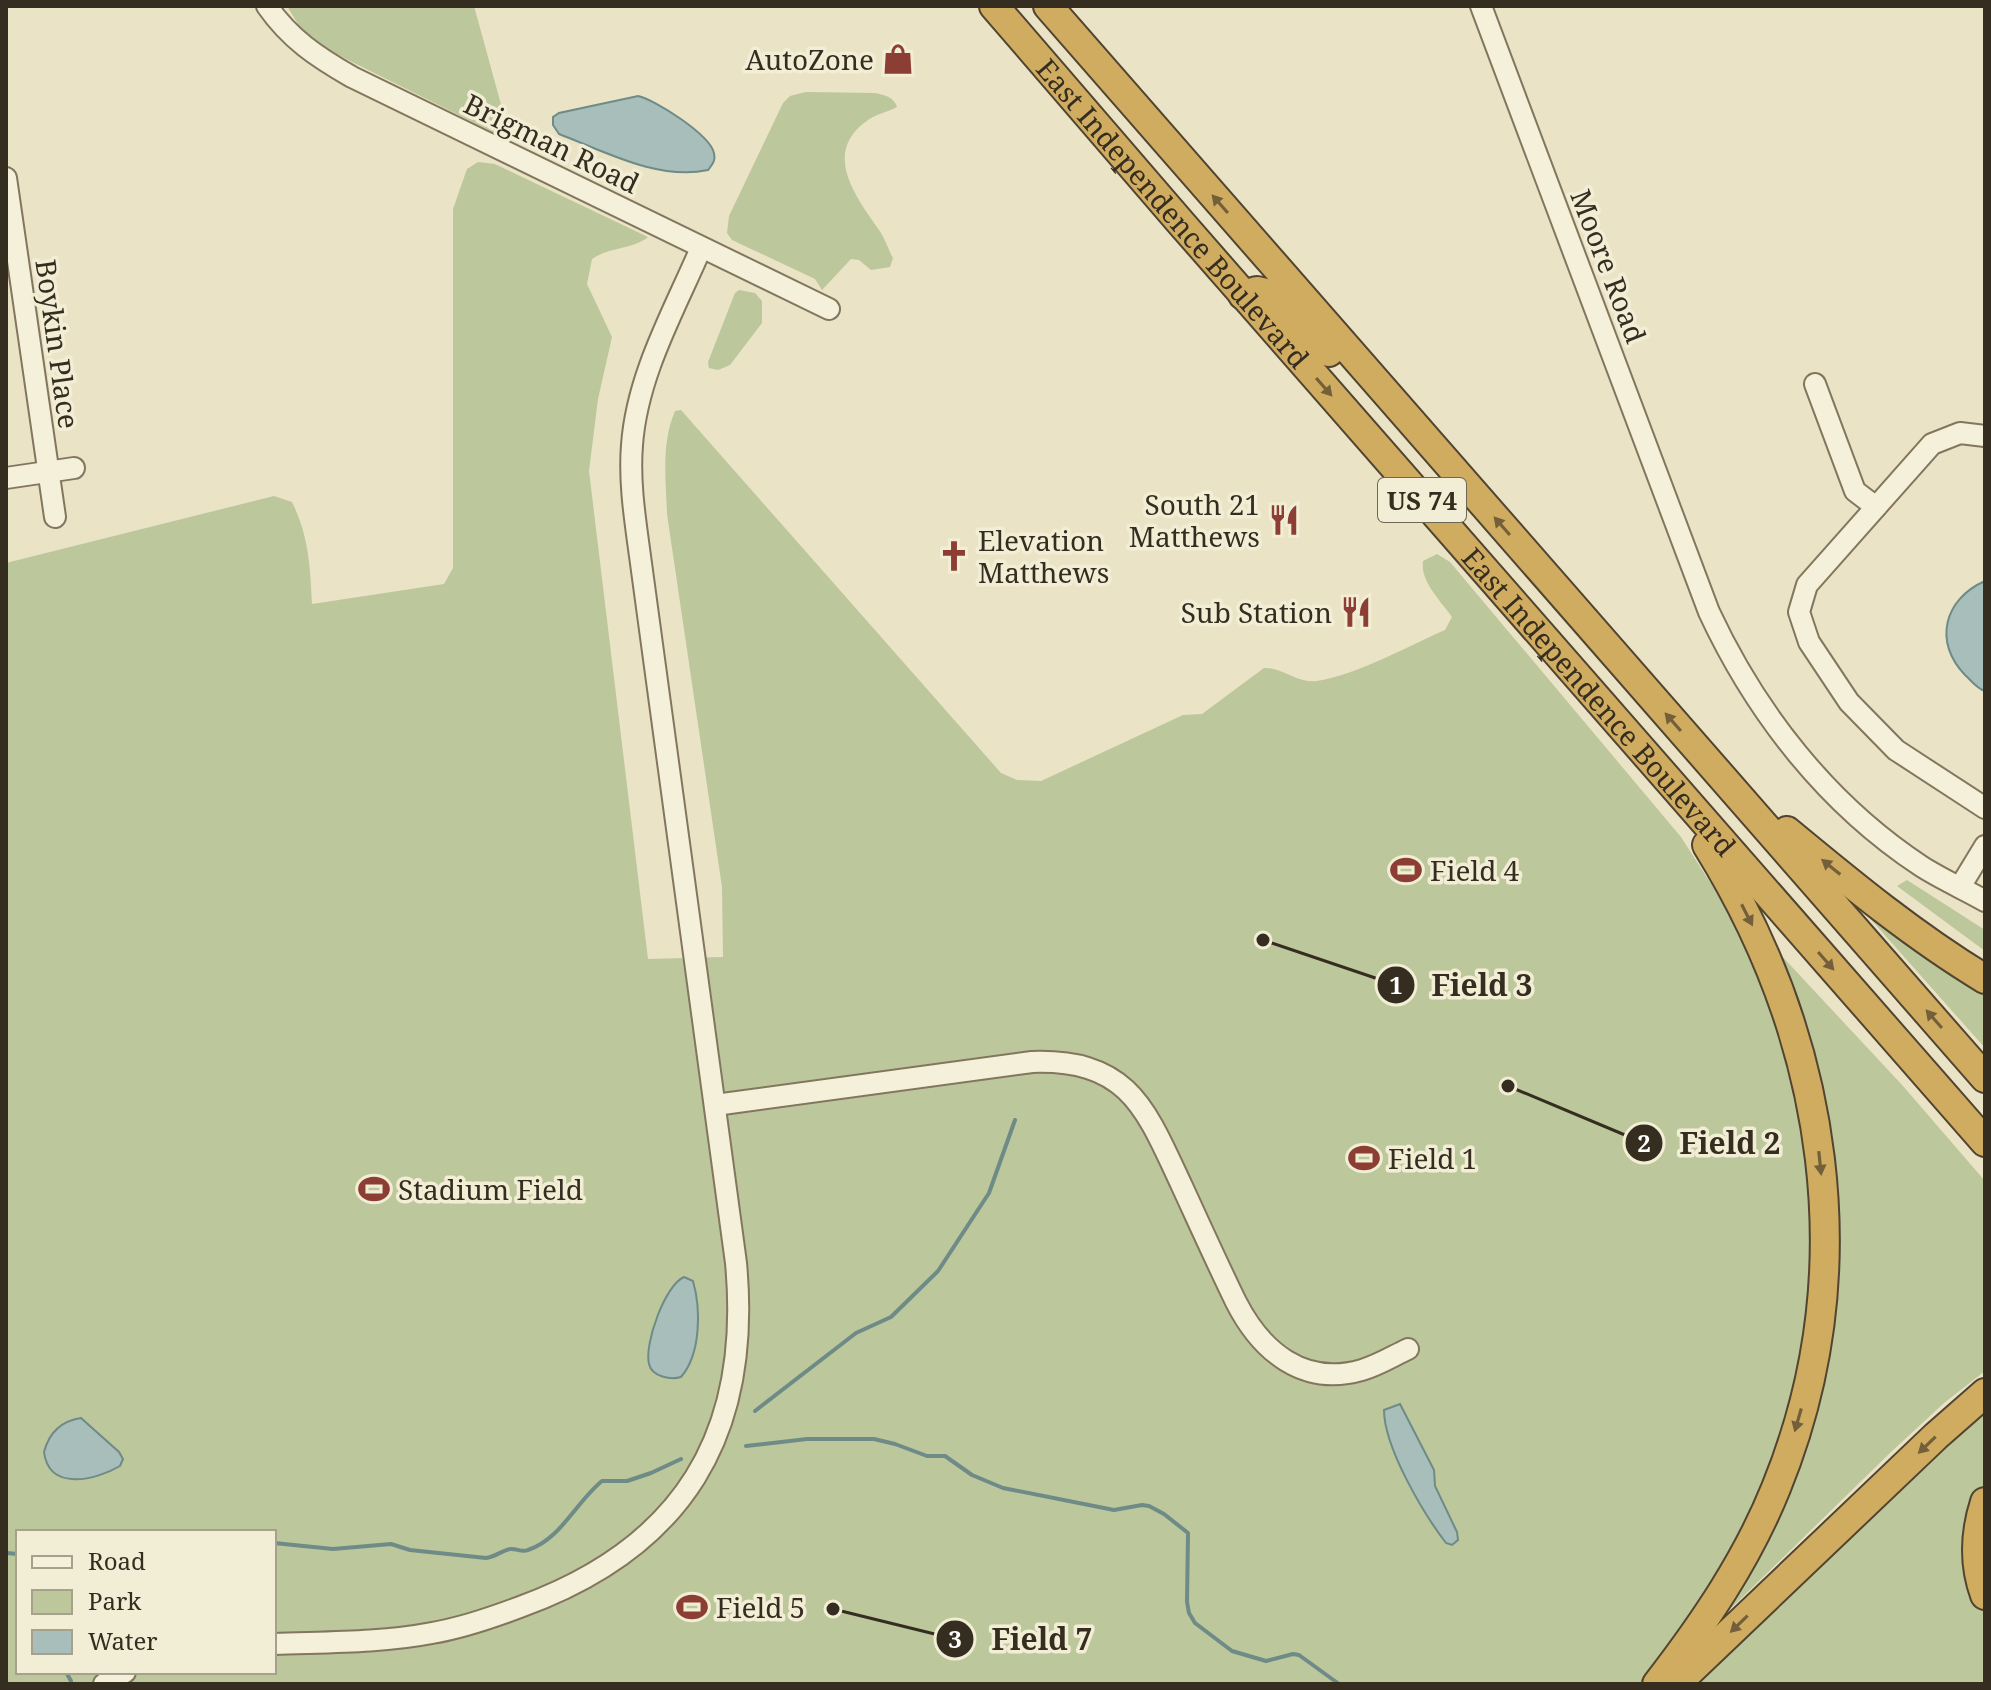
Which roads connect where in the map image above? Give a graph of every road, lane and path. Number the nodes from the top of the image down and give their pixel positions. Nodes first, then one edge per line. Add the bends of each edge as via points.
1 (267, 6) edge
2 (994, 6) edge
3 (1048, 6) edge
4 (1481, 6) edge
5 (6, 178) edge
6 (701, 248) junction
7 (1243, 295) junction
8 (15, 309) edge
9 (829, 309) dead end
10 (1815, 384) dead end
11 (1404, 414) junction
12 (1985, 436) edge
13 (74, 468) dead end
14 (49, 472) junction
15 (6, 478) edge
16 (1876, 507) junction
17 (55, 517) dead end
18 (1664, 776) junction
19 (1725, 780) junction
20 (1985, 809) edge
21 (1985, 822) edge
22 (1985, 846) edge
23 (1960, 887) junction
24 (1985, 901) edge
25 (1985, 979) edge
26 (1985, 1078) edge
27 (715, 1105) junction
28 (1985, 1142) edge
29 (1408, 1349) dead end
30 (1985, 1393) edge
31 (1985, 1502) edge
32 (1985, 1595) edge
33 (276, 1644) edge
34 (122, 1674) edge
35 (104, 1684) edge
36 (1657, 1684) edge
37 (1676, 1684) edge

1 - 6 street, Brigman Road via 287,33 317,57
2 - 7 highway, East Independence Boulevard / US 74
11 -> 3 highway, East Independence Boulevard / US 74
4 - 23 street, Moore Road via 1709,612 1735,665 1785,740 1824,784 1921,866
5 - 8 street, Boykin Place
6 - 9 street, Brigman Road
6 - 27 street via 647,373 636,414 631,471
7 - 11 highway via 1264,292 1277,299 1316,341
7 -> 18 highway, East Independence Boulevard / US 74
8 - 14 street, Boykin Place
10 - 16 street via 1855,491
19 -> 11 highway, East Independence Boulevard / US 74
12 - 16 street via 1960,433 1932,444
13 - 14 street
14 - 15 street
14 - 17 street, Boykin Place
16 - 20 street via 1807,585 1799,612 1809,642 1849,702 1896,750
18 -> 28 highway, East Independence Boulevard / US 74
18 -> 36 highway via 1739,899 1787,1009 1810,1095 1824,1225 1813,1357 1776,1487 1721,1595
25 -> 19 highway via 1883,910
26 -> 19 highway, East Independence Boulevard / US 74
20 - 21 street
22 - 23 street
23 - 24 street, Moore Road
27 - 29 street via 1032,1062 1089,1067 1123,1087 1148,1115 1236,1302 1265,1346 1296,1366 1332,1374 1362,1370
27 - 33 street via 736,1263 739,1345 718,1431 678,1501 647,1536 600,1571 504,1613 454,1629 398,1638
30 -> 37 highway
31 - 32 highway via 1977,1555
34 - 35 street

